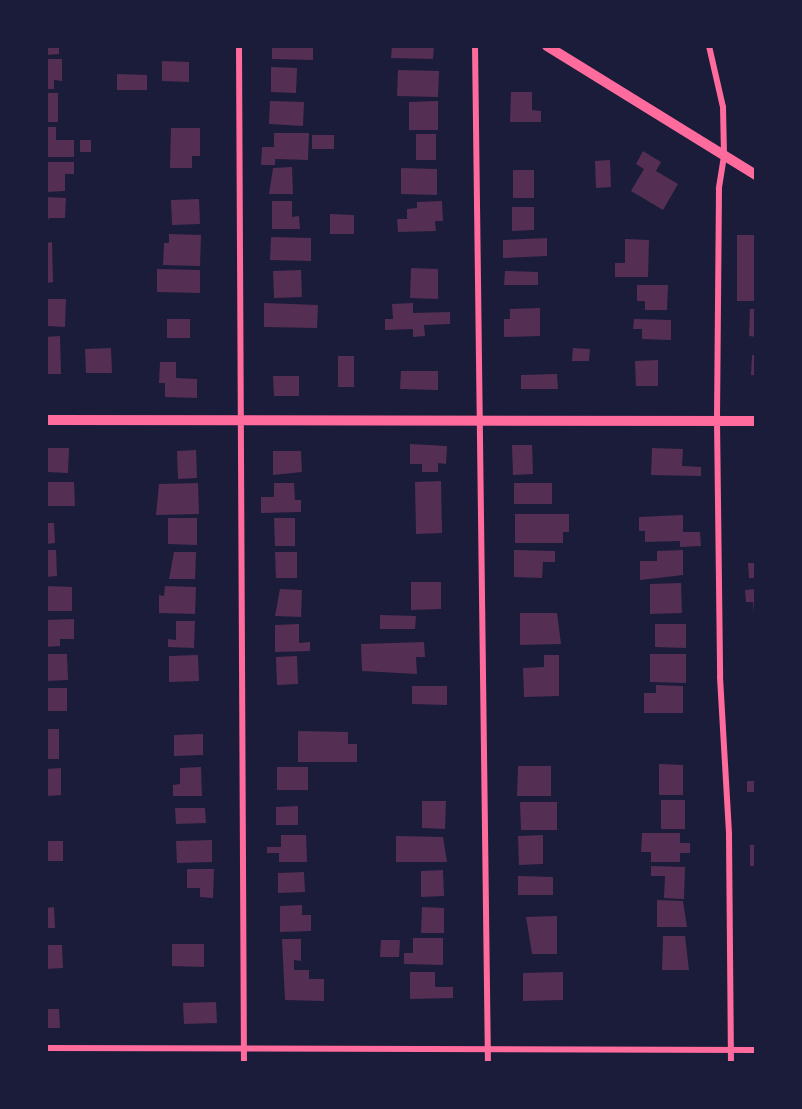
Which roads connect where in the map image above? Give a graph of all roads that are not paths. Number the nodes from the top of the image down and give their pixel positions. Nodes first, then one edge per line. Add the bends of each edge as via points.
1 (239, 46) edge
2 (475, 46) edge
3 (547, 46) edge
4 (709, 46) edge
5 (724, 156) junction
6 (756, 175) edge
7 (479, 418) junction
8 (46, 420) edge
9 (238, 420) junction
10 (717, 420) junction
11 (756, 421) edge
12 (46, 1048) edge
13 (243, 1048) junction
14 (488, 1048) junction
15 (731, 1050) junction
16 (756, 1050) edge
17 (244, 1062) edge
18 (488, 1062) edge
19 (731, 1062) edge

1 - 9 street
2 - 7 street
3 - 5 street
4 - 5 street via 723,107
5 - 6 street
5 - 10 street via 719,189
7 - 9 street
7 - 10 street
7 - 14 street
8 - 9 street
9 - 13 street
10 - 11 street
10 - 15 street
12 - 13 street
13 - 14 street
13 - 17 street
14 - 15 street
14 - 18 street
15 - 16 street
15 - 19 street

